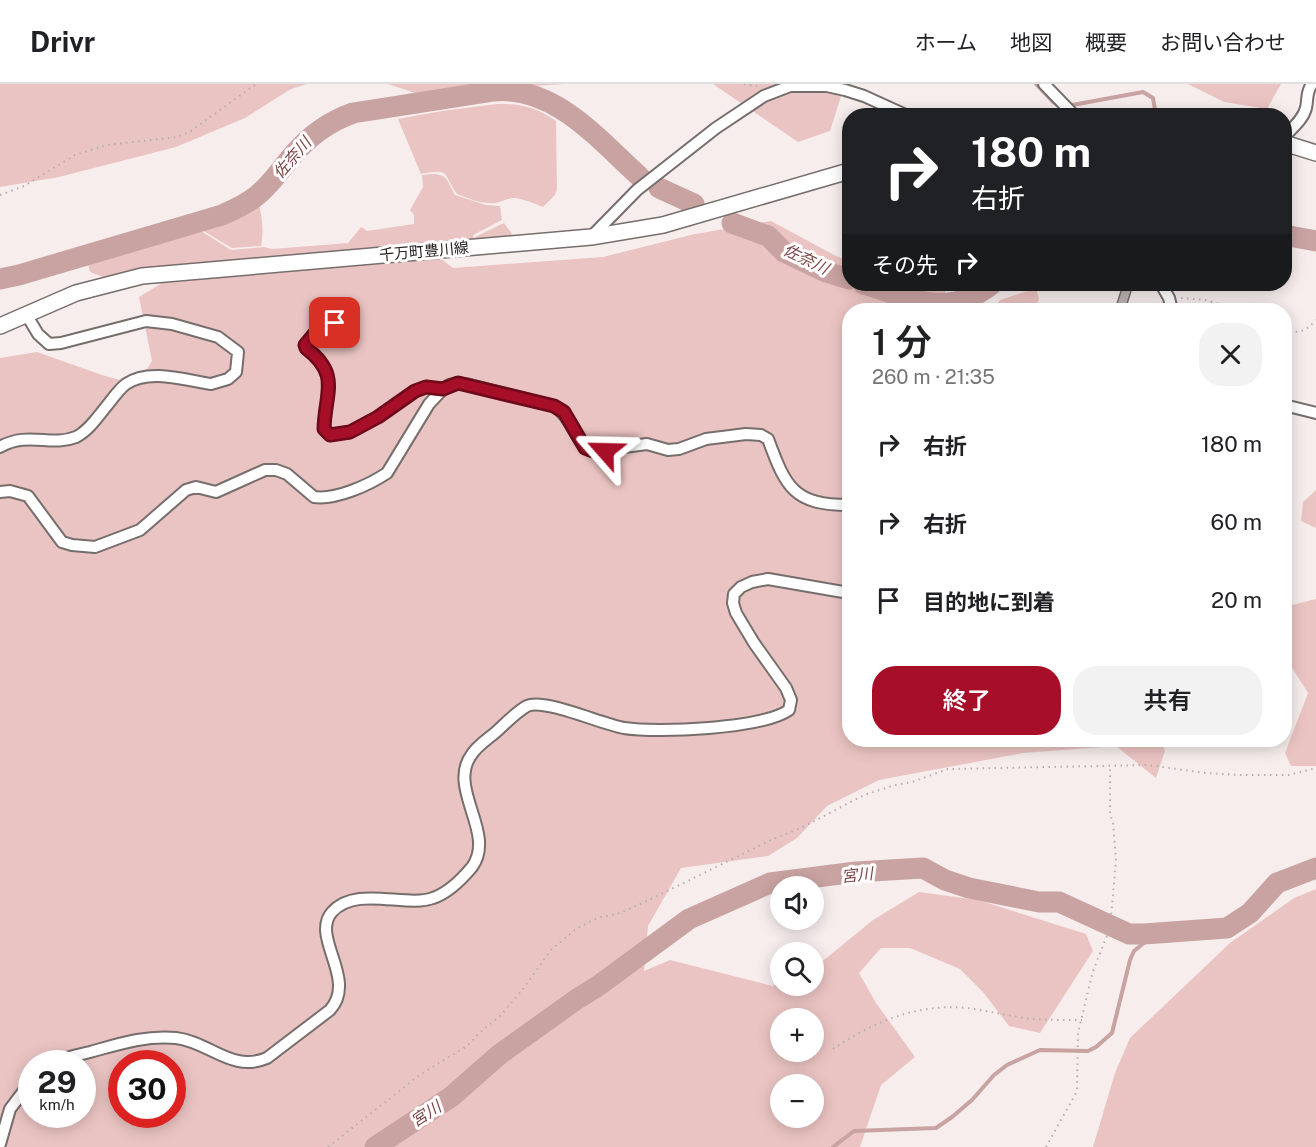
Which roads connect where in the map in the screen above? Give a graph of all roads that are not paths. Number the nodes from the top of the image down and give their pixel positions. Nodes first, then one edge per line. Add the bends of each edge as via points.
1 (1044, 84) edge
2 (1312, 84) edge
3 (789, 85) edge
4 (890, 108) edge
5 (1067, 108) edge
6 (1292, 129) edge
7 (1292, 146) edge
8 (1316, 153) edge
9 (842, 173) edge
10 (591, 237) junction
11 (27, 314) junction
12 (356, 325) dead end
13 (0, 326) edge
14 (443, 389) junction
15 (1292, 407) edge
16 (1316, 413) edge
17 (0, 447) edge
18 (0, 492) edge
19 (842, 505) edge
20 (842, 592) edge
21 (96, 1051) edge
22 (18, 1098) edge
23 (0, 1144) edge

1 - 5 street
2 - 6 street via 1306,109
3 - 4 street via 845,90
3 - 10 street via 716,128 637,190
7 - 8 main road
9 - 10 main road, 千万町豊川線 via 663,225
10 - 11 main road, 千万町豊川線 via 142,276 76,293
11 - 13 main road, 千万町豊川線
11 - 17 street via 49,344 146,321 172,324 218,338 235,348 239,358 236,372 221,382 149,375 135,379 124,386 85,432 75,437 22,438
12 - 14 lane via 327,326 305,345 326,370 326,433 350,432 415,391 426,387
14 - 18 street via 429,404 387,473 334,497 314,497 287,474 265,470 216,492 196,487 186,490 140,530 95,548 62,542 28,496
14 - 19 street via 458,383 554,406 564,412 585,448 593,451 647,444 679,449 706,439 761,435 768,439 788,485 800,496
15 - 16 street
20 - 21 street via 768,579 752,582 734,594 736,613 791,700 789,710 777,718 675,731 626,728 549,704 528,706 519,712 477,748 466,765 466,789 478,836 478,856 472,867 432,899 359,898 333,911 327,932 339,981 336,1003 267,1058 244,1062 179,1038 155,1037
22 - 23 street via 10,1109

